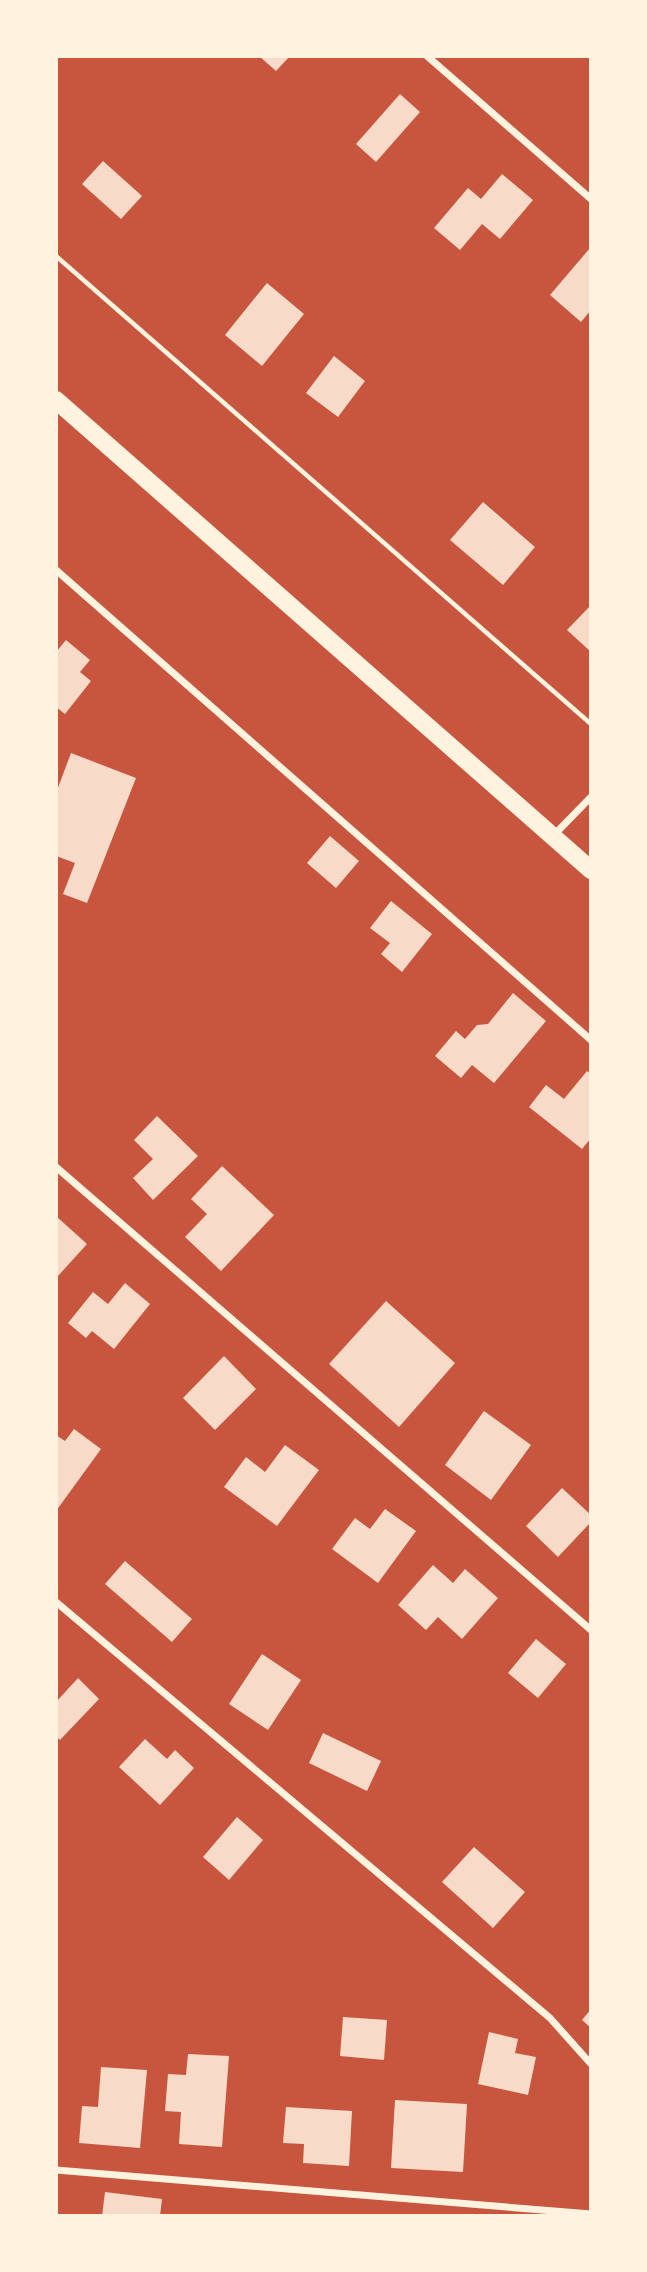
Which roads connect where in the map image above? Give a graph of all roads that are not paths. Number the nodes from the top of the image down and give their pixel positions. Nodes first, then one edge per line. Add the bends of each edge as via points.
1 (427, 56) edge
2 (591, 199) edge
3 (56, 400) edge
4 (56, 570) edge
5 (591, 797) edge
6 (553, 836) junction
7 (591, 870) edge
8 (591, 1040) edge
9 (56, 1167) edge
10 (56, 1602) edge
11 (591, 1630) edge
12 (591, 2064) edge
13 (56, 2170) edge
14 (591, 2214) edge

1 - 2 street
3 - 6 main road
4 - 8 street
5 - 6 street
6 - 7 main road
9 - 11 street
10 - 12 street via 550,2018
13 - 14 street

